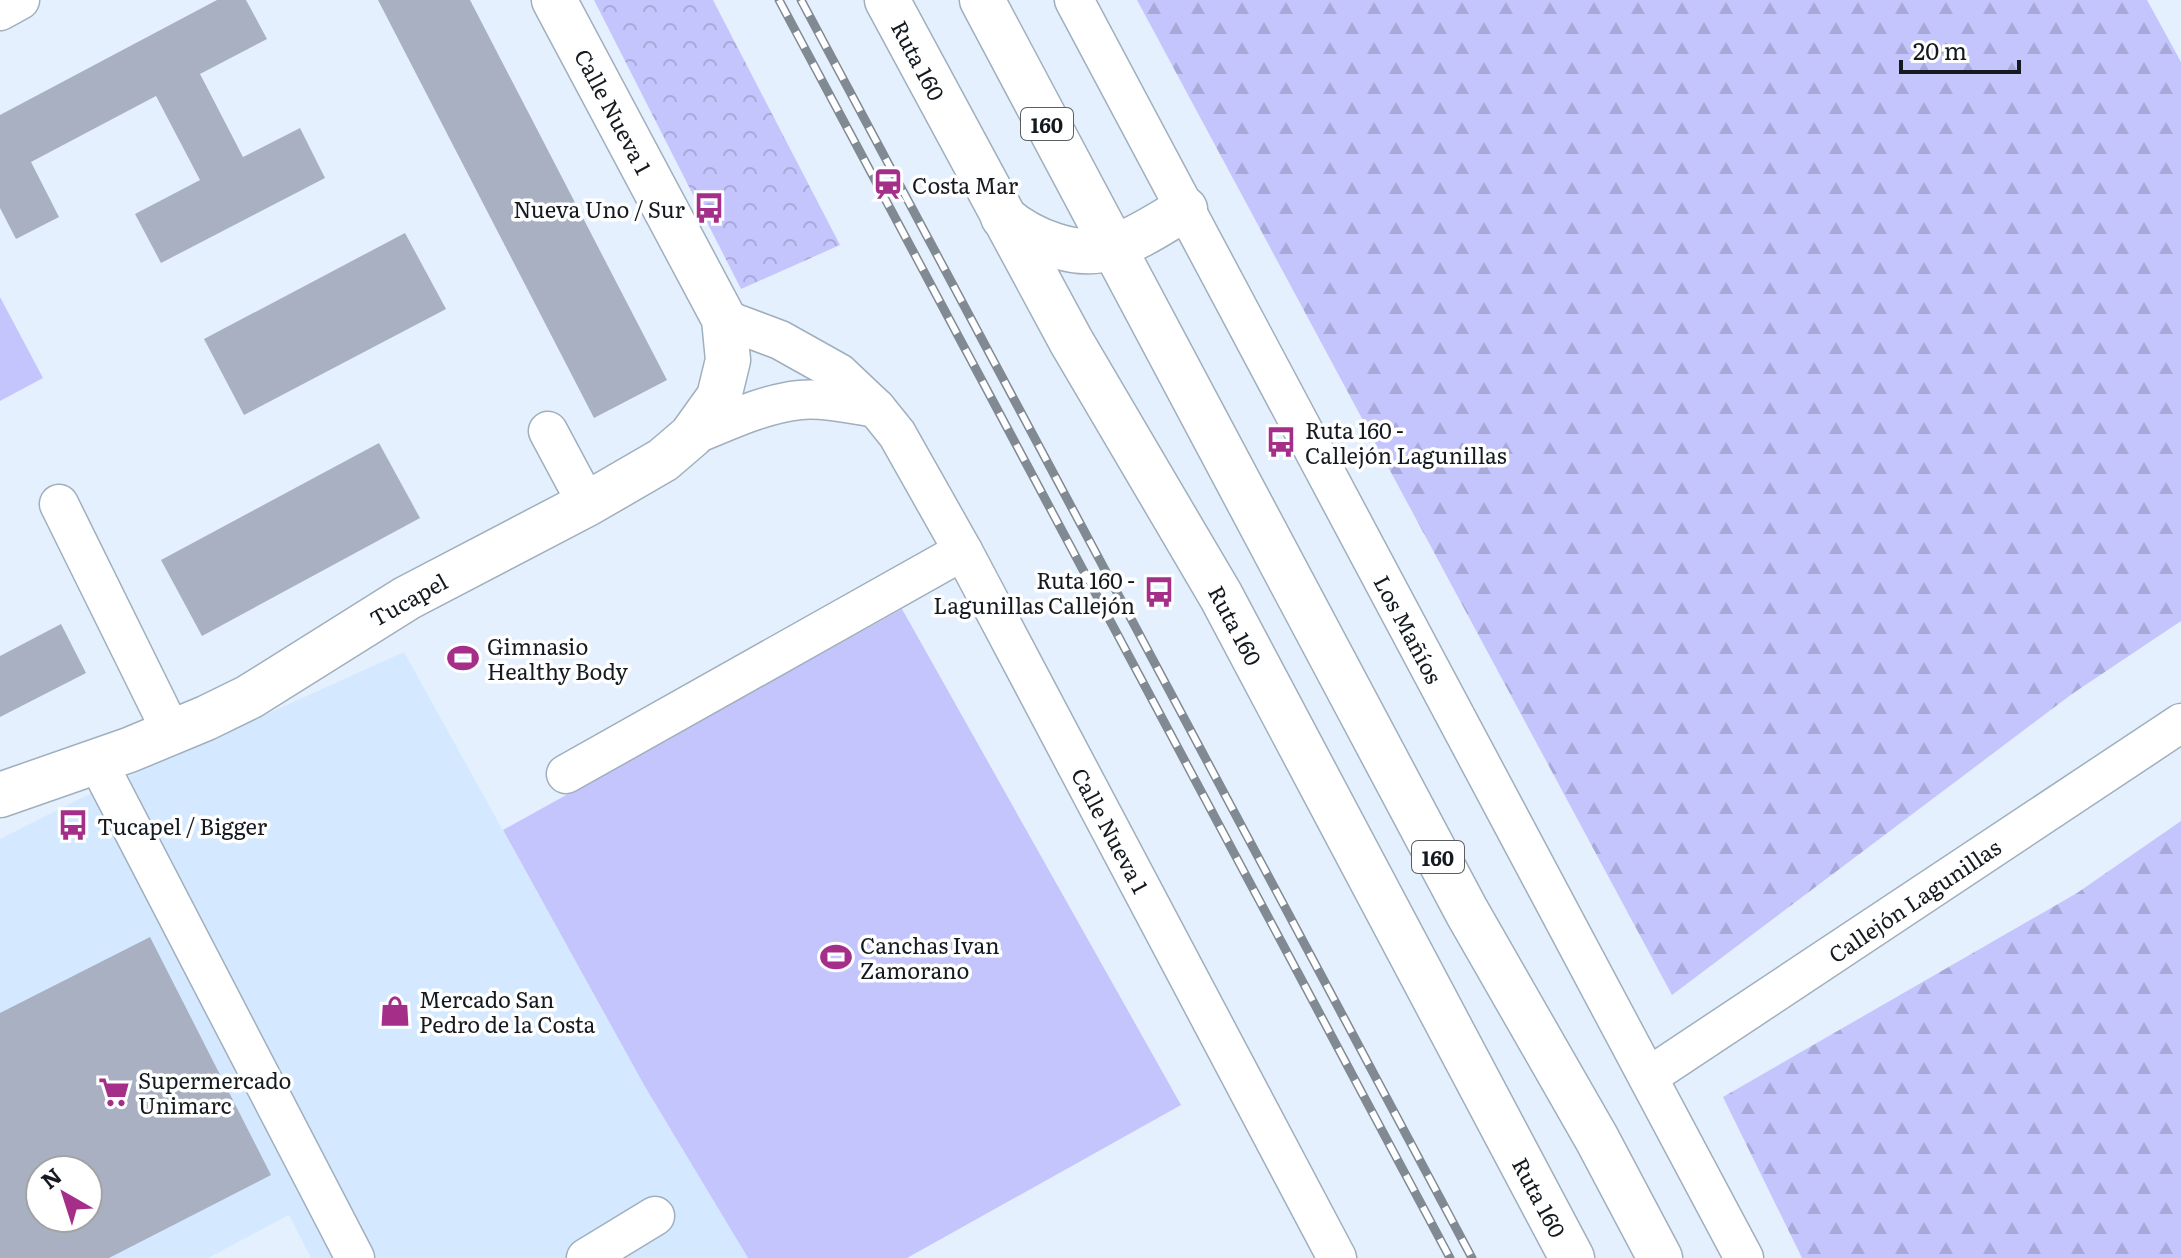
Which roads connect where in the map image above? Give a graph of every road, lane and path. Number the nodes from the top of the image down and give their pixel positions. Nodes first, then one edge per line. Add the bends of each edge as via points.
1 (20, 0) edge
2 (554, 0) edge
3 (887, 0) edge
4 (982, 0) edge
5 (1074, 0) edge
6 (0, 11) edge
7 (1185, 209) junction
8 (1001, 215) junction
9 (1112, 248) junction
10 (724, 319) junction
11 (876, 408) junction
12 (548, 431) dead end
13 (691, 436) junction
14 (59, 504) dead end
15 (587, 504) junction
16 (963, 551) junction
17 (2181, 723) edge
18 (172, 733) junction
19 (97, 761) junction
20 (566, 774) dead end
21 (0, 795) edge
22 (1648, 1077) junction
23 (655, 1216) dead end
24 (355, 1258) edge
25 (586, 1258) edge
26 (1337, 1258) edge
27 (1572, 1258) edge
28 (1660, 1258) edge
29 (1744, 1258) edge

1 - 6 street
2 - 10 main road, Calle Nueva 1
3 - 8 main road, Ruta 160
4 - 9 main road, 160
5 - 7 street, Los Mañíos
7 - 9 main road
7 - 22 street, Los Mañíos
8 - 9 main road via 1017,229 1054,246
8 - 27 main road, Ruta 160 via 1221,596
9 - 28 main road, 160 via 1467,912
10 - 11 street, Calle Nueva 1 via 816,359
10 - 13 main road, Tucapel via 728,360 719,397
11 - 13 street via 800,400 764,407
11 - 16 street, Calle Nueva 1 via 918,468
12 - 15 street
13 - 15 main road, Tucapel via 663,460
14 - 18 street
15 - 18 main road, Tucapel via 407,598 249,697
16 - 20 street
16 - 26 street, Calle Nueva 1
17 - 22 street, Callejón Lagunillas
18 - 19 main road, Tucapel
19 - 21 main road, Tucapel
19 - 24 street
22 - 29 street, Los Mañíos
23 - 25 street

